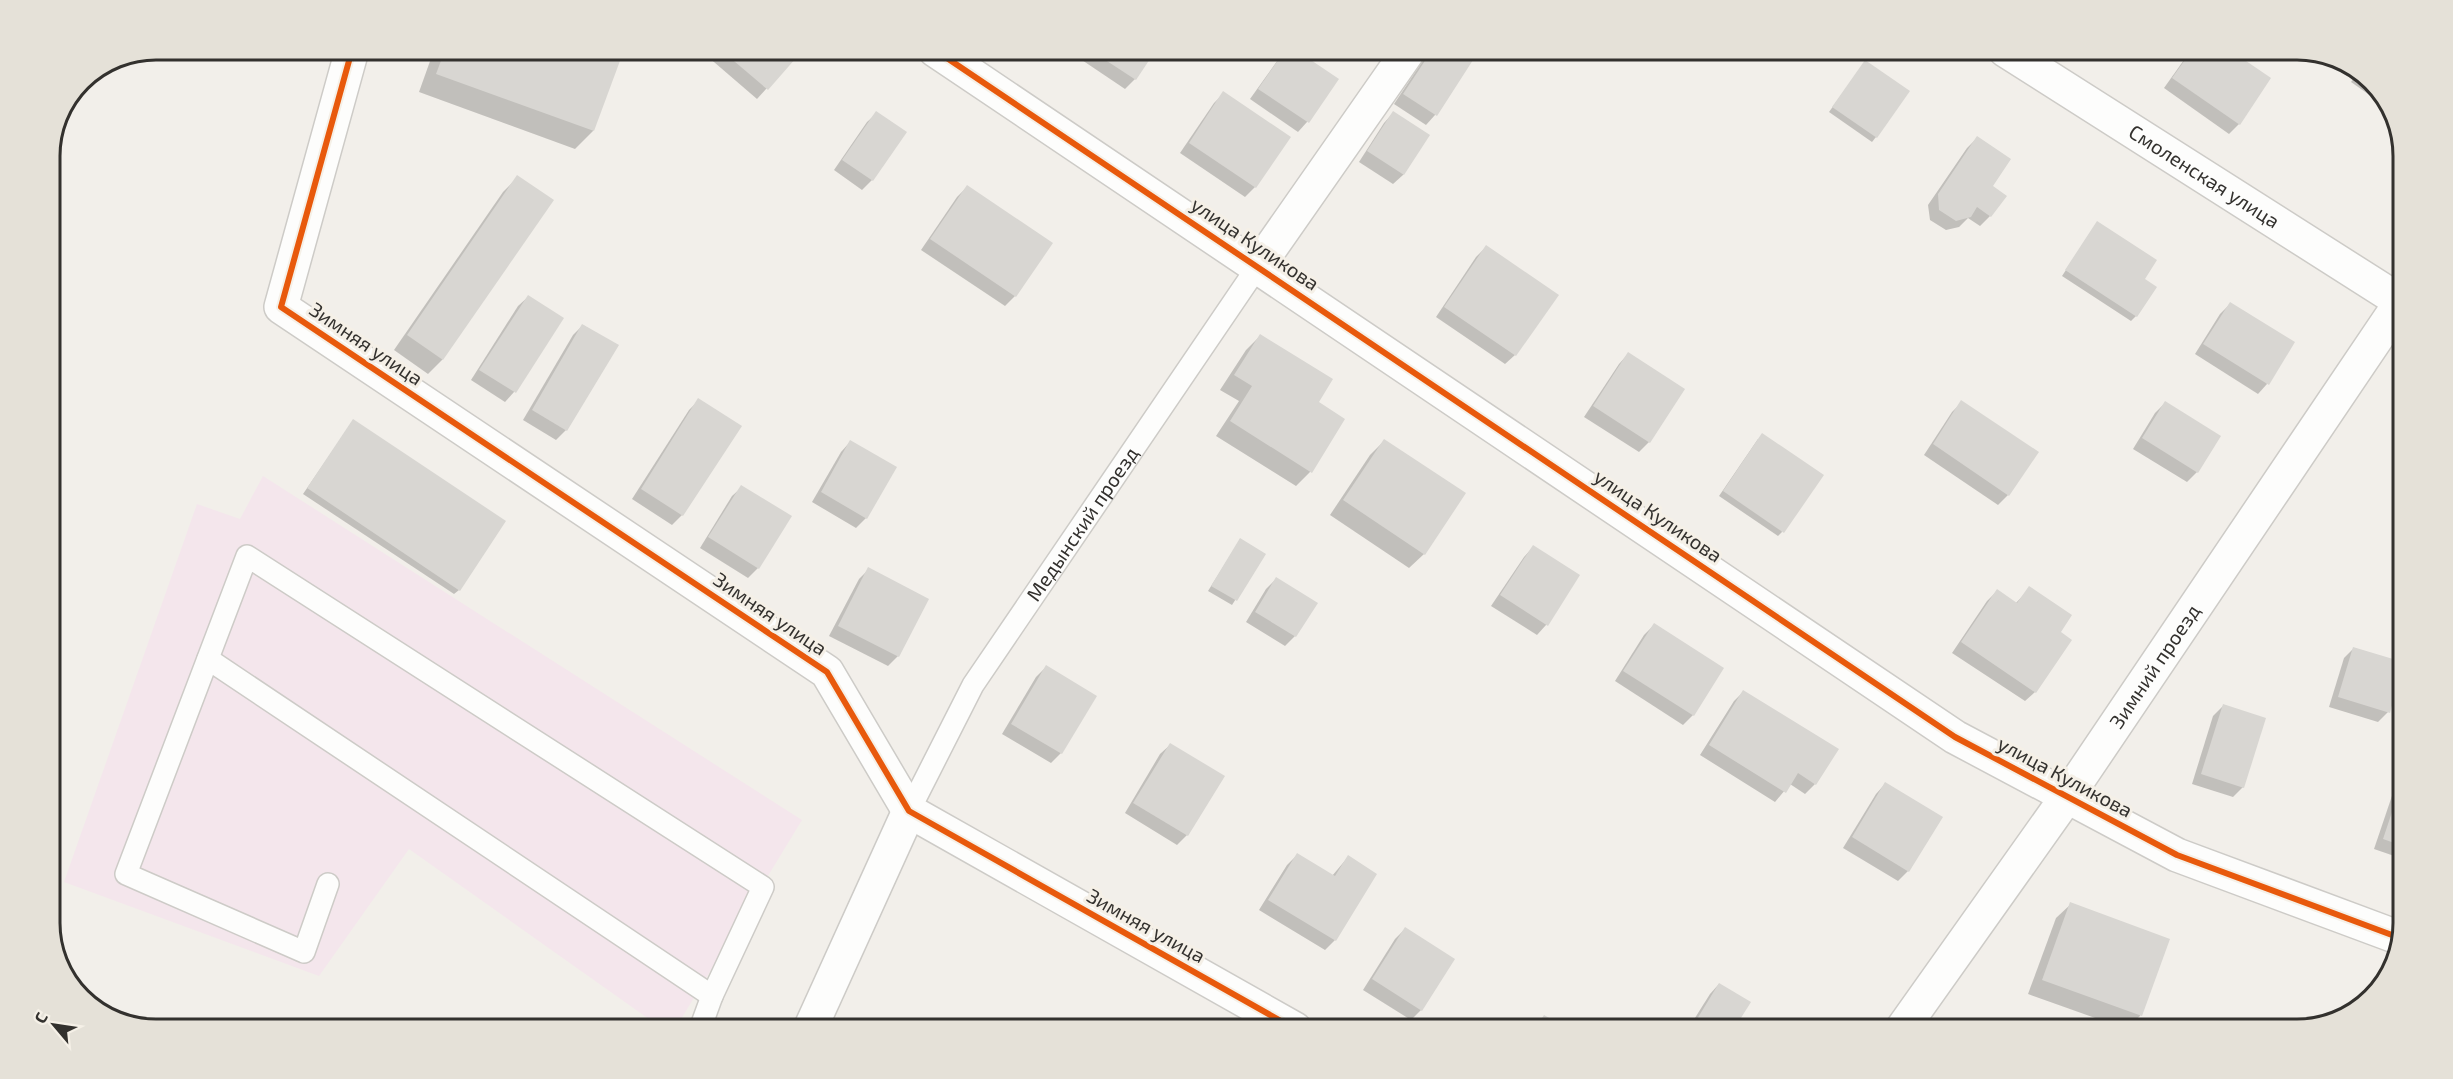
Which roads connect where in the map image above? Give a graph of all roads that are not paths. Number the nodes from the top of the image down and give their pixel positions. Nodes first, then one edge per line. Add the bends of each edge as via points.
1 (349, 60) edge
2 (950, 60) edge
3 (1402, 60) edge
4 (2021, 60) edge
5 (1258, 266) junction
6 (2393, 295) edge
7 (2393, 316) edge
8 (208, 659) junction
9 (2066, 798) junction
10 (909, 811) junction
11 (328, 884) dead end
12 (2392, 935) edge
13 (712, 996) junction
14 (704, 1019) edge
15 (815, 1019) edge
16 (1275, 1019) edge
17 (1909, 1019) edge

1 - 10 street, Зимняя улица via 281,307 827,672
2 - 5 street, улица Куликова
3 - 5 street, Медынский проезд
4 - 6 street, Смоленская улица
5 - 9 street, улица Куликова via 1955,737
5 - 10 lane, Медынский проезд via 973,685
7 - 9 street, Зимний проезд
8 - 11 lane via 126,874 304,952
8 - 13 lane
8 - 13 lane via 247,556 763,887
9 - 12 street, улица Куликова via 2177,855
9 - 17 street, Зимний проезд
10 - 15 street, Медынский проезд
10 - 16 street, Зимняя улица
13 - 14 lane

